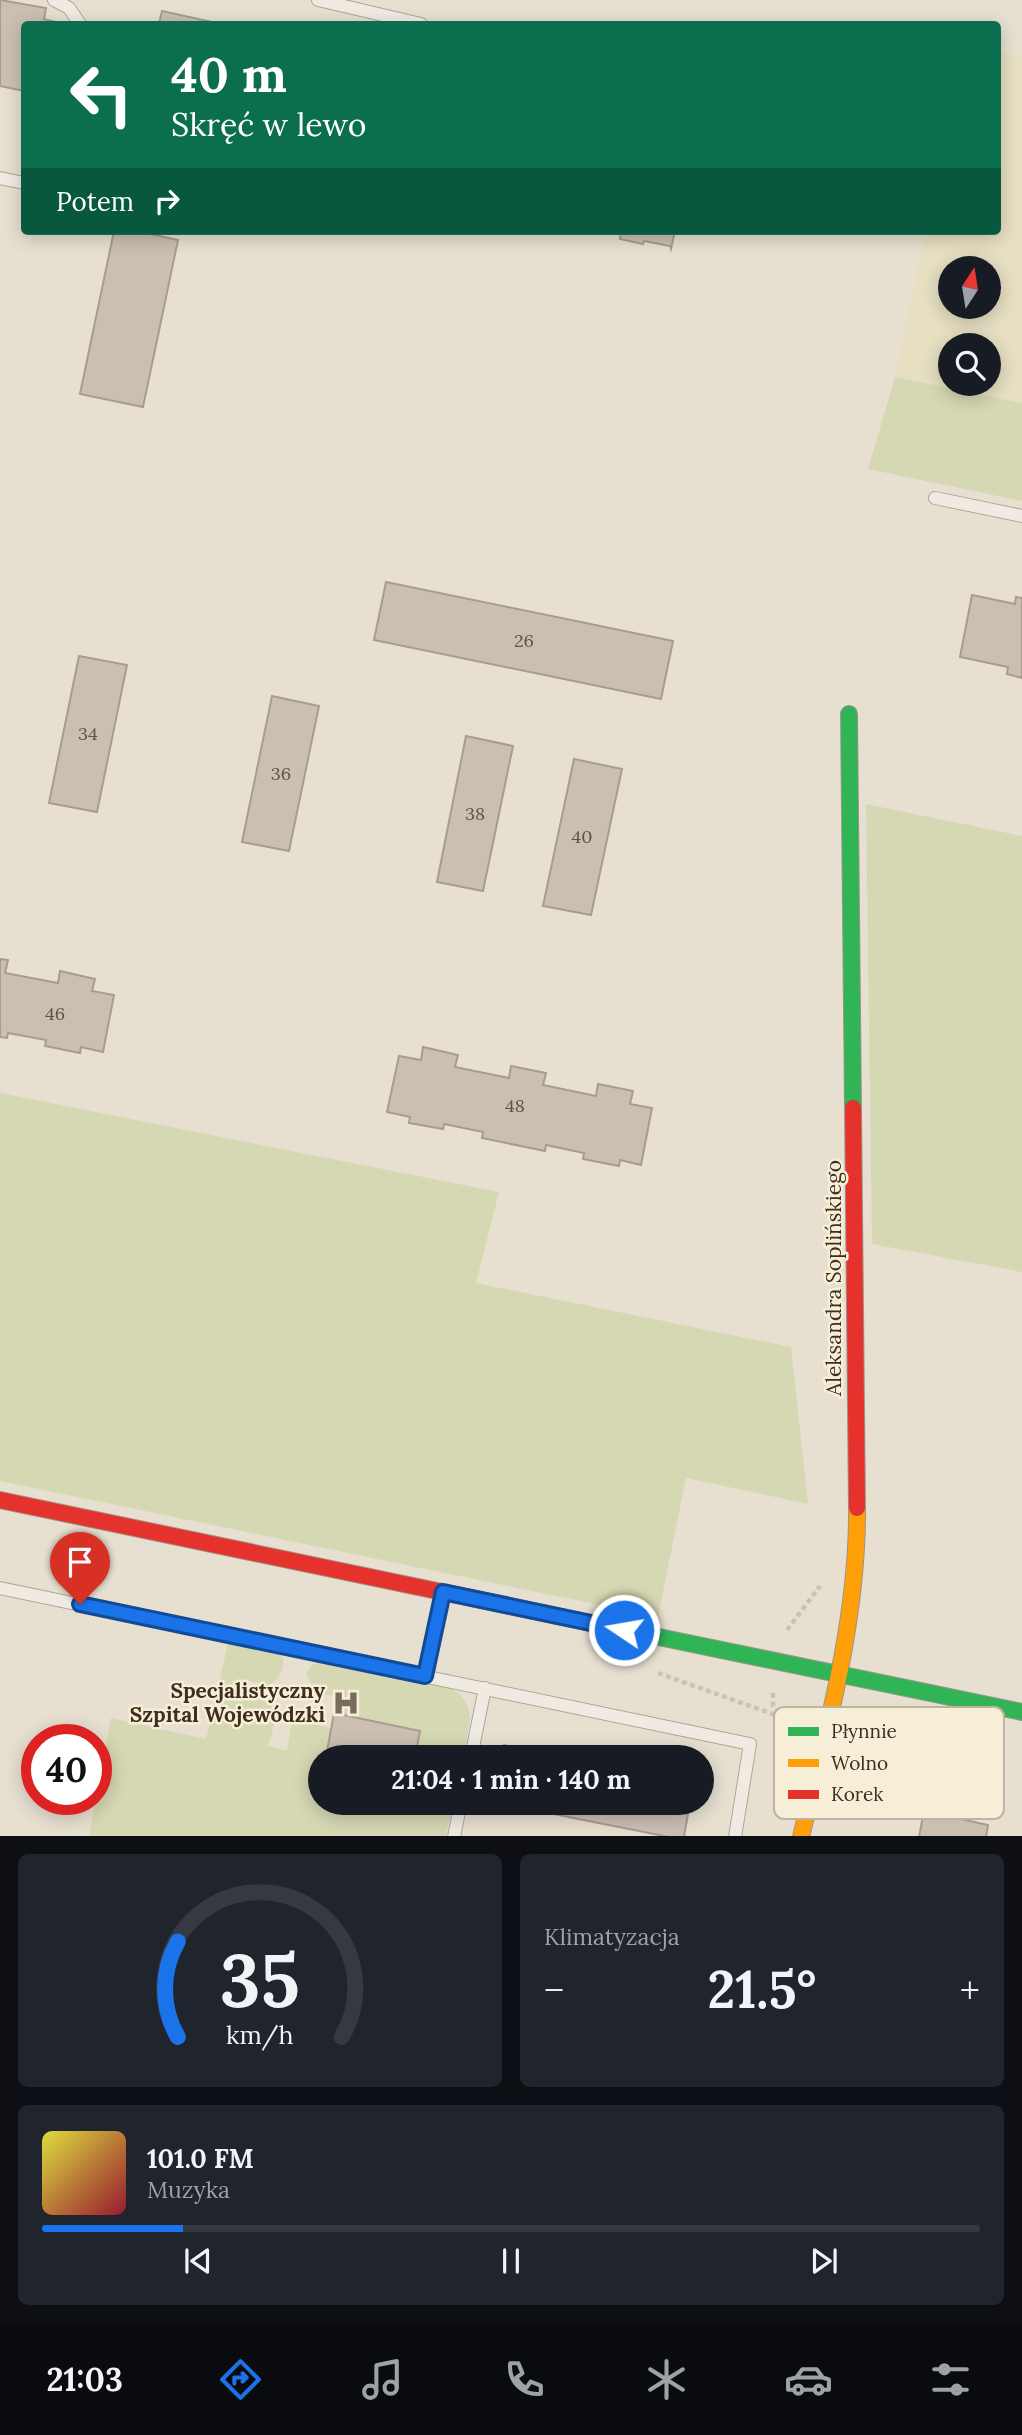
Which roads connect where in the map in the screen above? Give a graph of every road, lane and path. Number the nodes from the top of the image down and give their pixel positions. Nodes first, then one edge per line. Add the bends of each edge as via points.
1 (54, 0) edge
2 (318, 0) edge
3 (78, 21) edge
4 (408, 21) edge
5 (0, 178) edge
6 (21, 182) edge
7 (935, 498) dead end
8 (1022, 516) edge
9 (849, 714) dead end
10 (0, 1500) edge
11 (0, 1588) edge
12 (443, 1592) junction
13 (839, 1674) junction
14 (425, 1676) junction
15 (485, 1688) junction
16 (831, 1707) edge
17 (998, 1707) edge
18 (1004, 1708) edge
19 (1022, 1712) edge
20 (473, 1745) edge
21 (458, 1815) edge
22 (453, 1836) edge
23 (736, 1836) edge

1 - 3 lane via 69,8
2 - 4 lane
5 - 6 lane
7 - 8 lane
9 - 13 street, Aleksandra Soplińskiego via 857,1544
10 - 12 street
11 - 14 lane
12 - 13 street
12 - 14 lane
13 - 16 street, Aleksandra Soplińskiego
13 - 17 street
14 - 15 lane
15 - 20 lane
15 - 23 lane via 750,1744
18 - 19 street
21 - 22 lane

